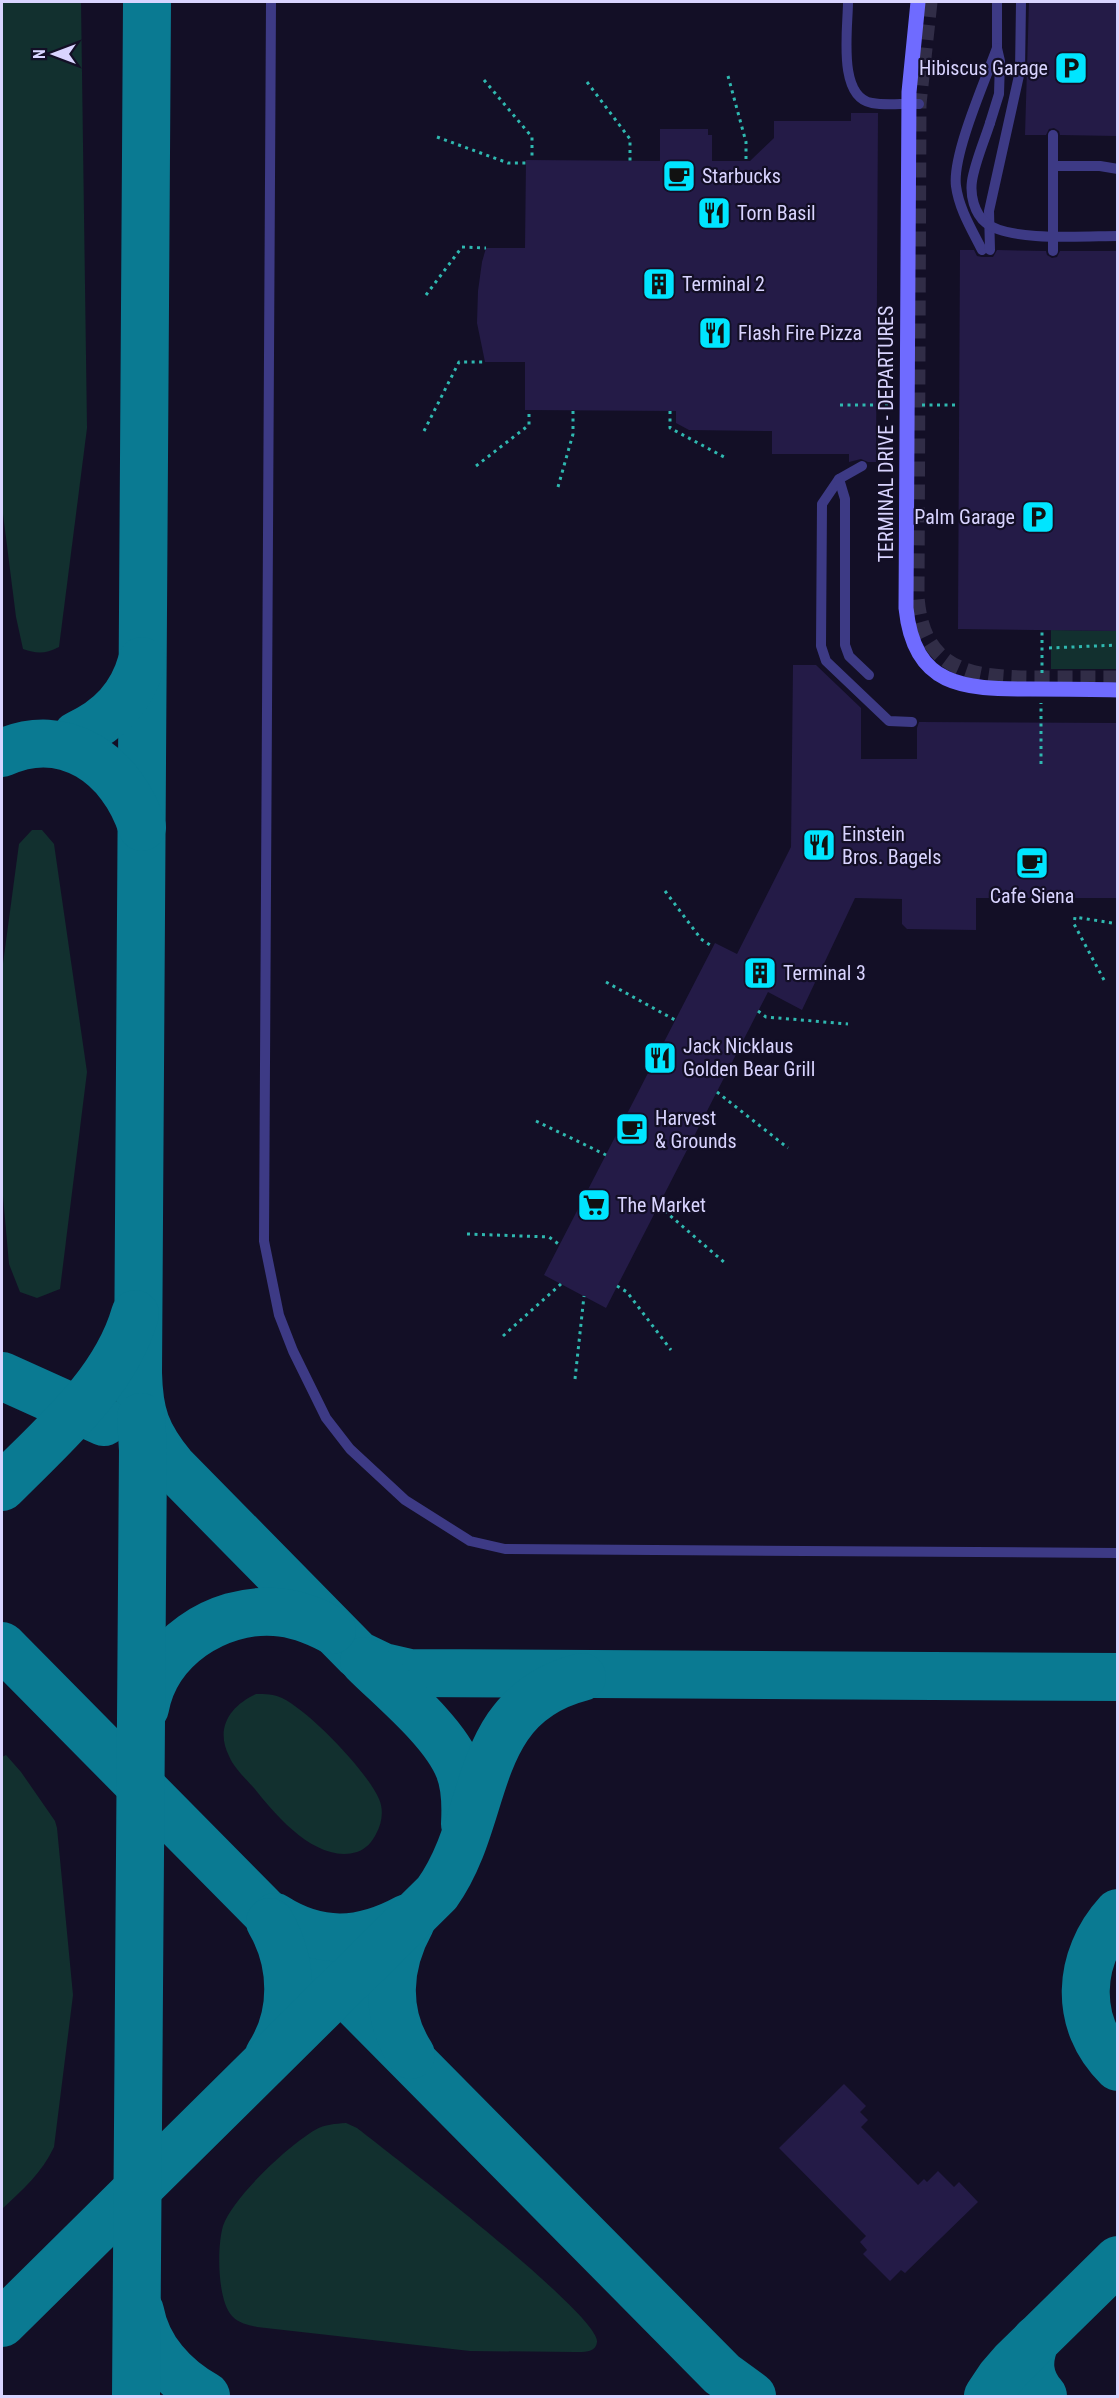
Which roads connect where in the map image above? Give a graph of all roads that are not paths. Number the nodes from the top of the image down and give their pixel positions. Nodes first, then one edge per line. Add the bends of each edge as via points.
1 (271, 2) edge
2 (848, 2) edge
3 (918, 2) edge
4 (997, 2) edge
5 (1021, 2) edge
6 (997, 48) junction
7 (919, 104) dead end
8 (1056, 166) junction
9 (1118, 169) edge
10 (1118, 236) edge
11 (862, 466) dead end
12 (839, 479) junction
13 (869, 675) dead end
14 (1118, 690) edge
15 (912, 722) dead end
16 (1118, 1553) edge

1 - 16 lane via 264,1241 279,1315 326,1418 350,1449 405,1500 470,1541 505,1548
2 - 7 lane via 848,68 854,93 872,103
3 - 14 street, TERMINAL DRIVE - DEPARTURES, bridge via 909,110 909,634 930,668 958,684 992,689
4 - 6 lane
5 - 6 lane via 1020,71 989,211 986,250 965,216 956,186 956,168
6 - 10 lane, bridge via 999,94 972,180 977,212 994,228 1022,235
8 - 8 lane, bridge via 1055,135 1054,251
8 - 9 lane
11 - 12 lane
12 - 13 lane via 845,499 845,645 849,656
12 - 15 lane via 822,504 821,646 826,661 889,721

